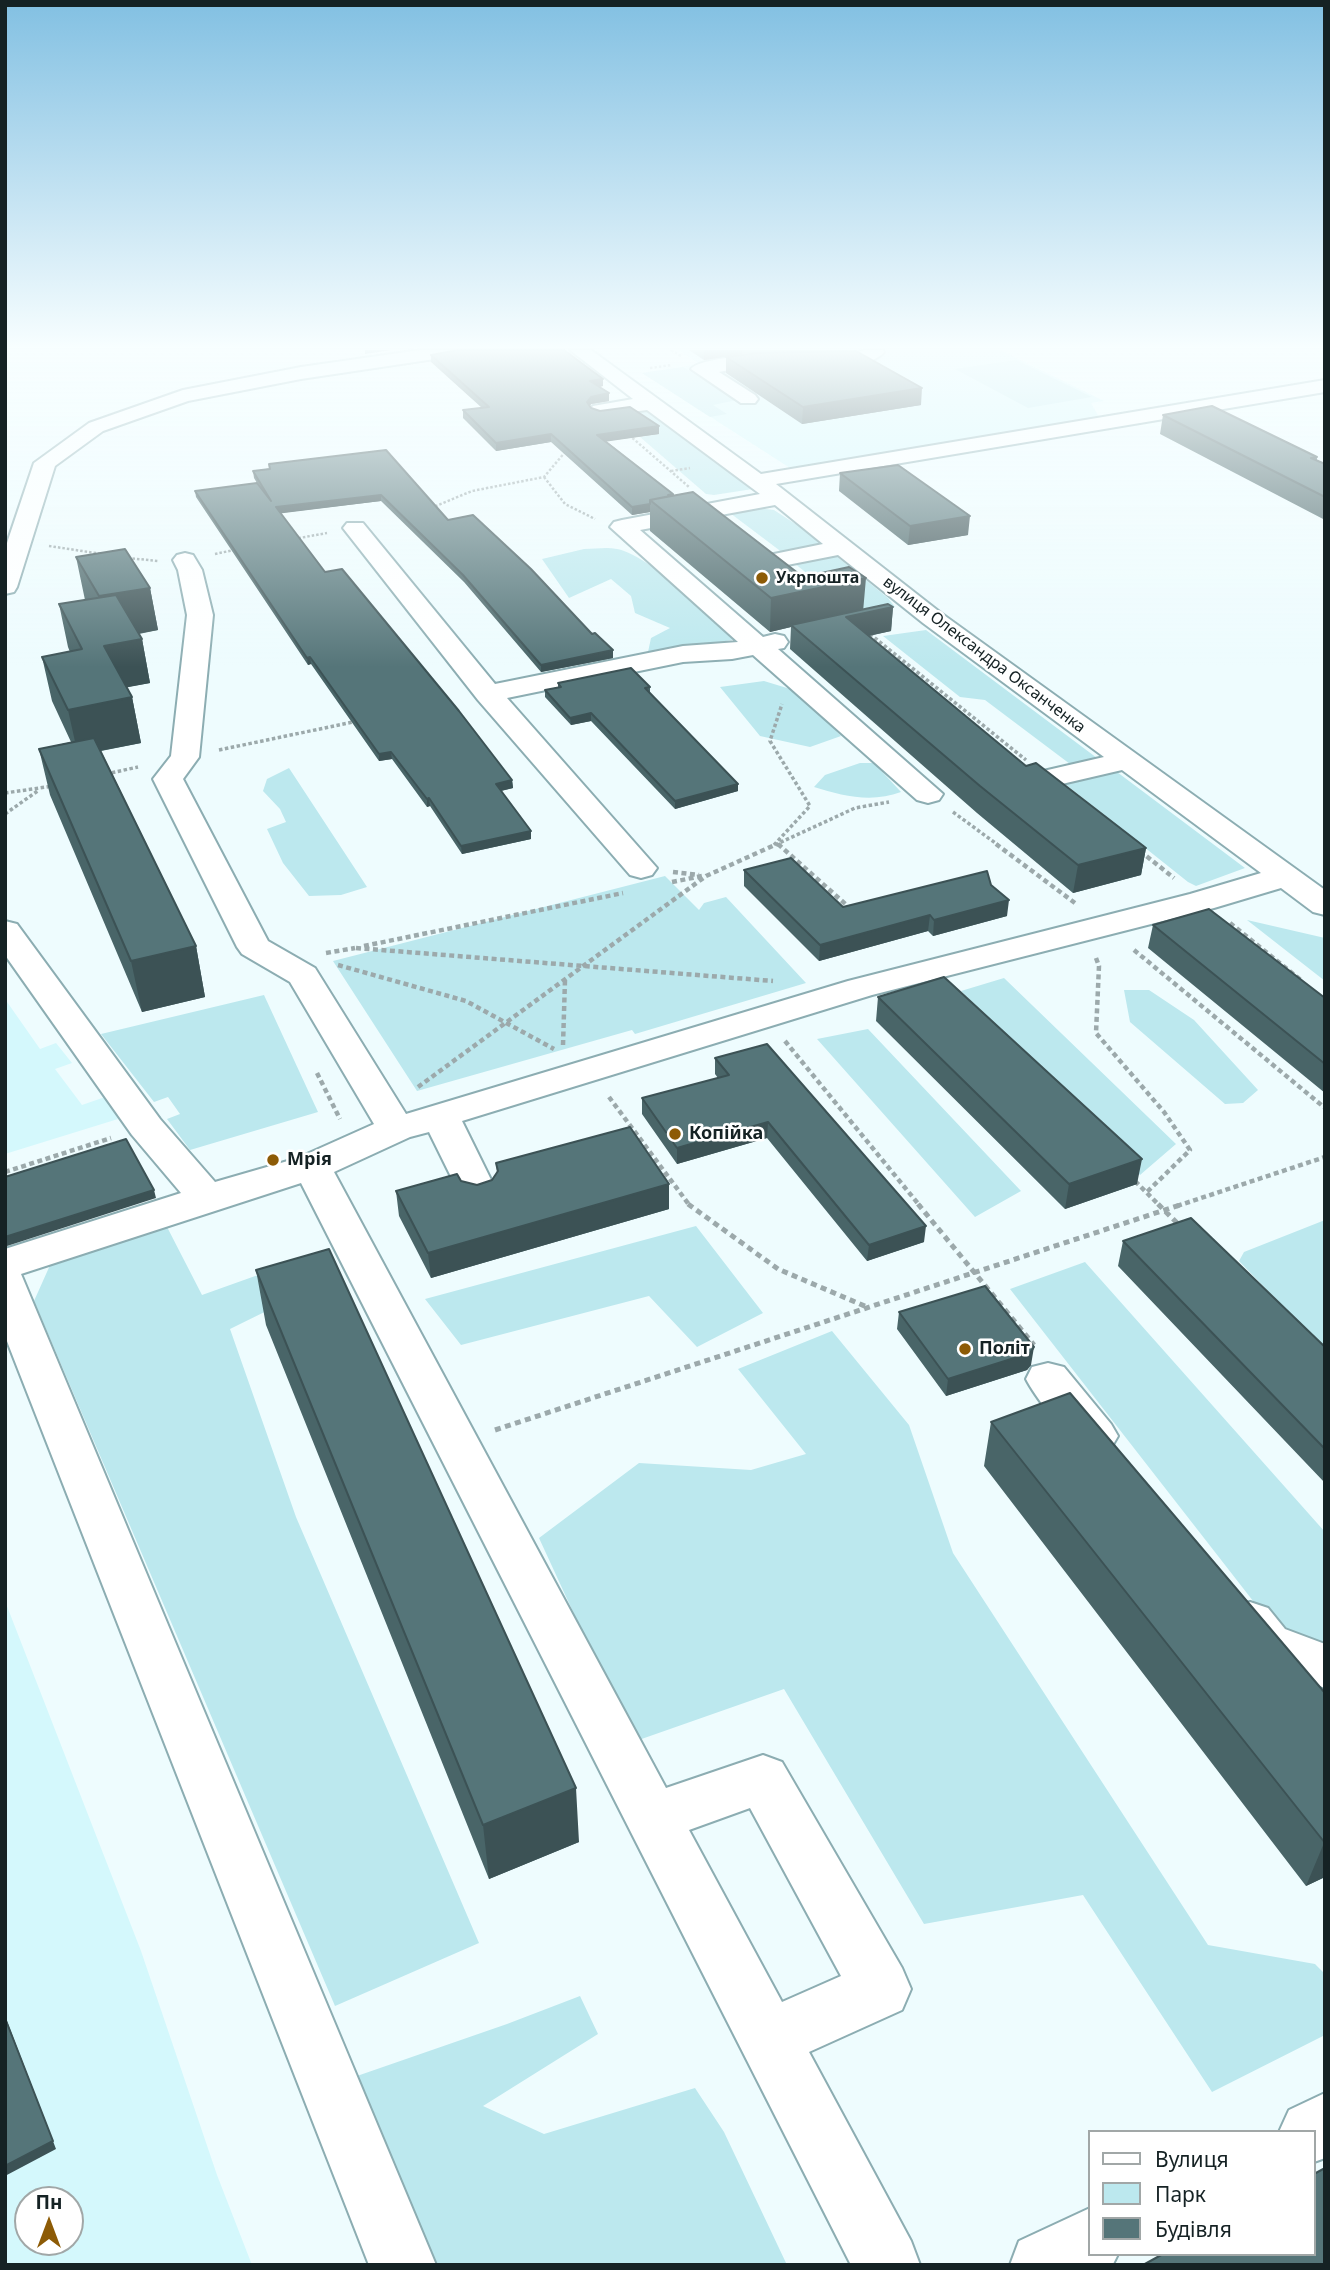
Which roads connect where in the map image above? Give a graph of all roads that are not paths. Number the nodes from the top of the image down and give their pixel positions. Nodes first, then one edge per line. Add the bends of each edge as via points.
1 (55, 456) edge
2 (723, 456) edge
3 (907, 456) edge
4 (757, 481) junction
5 (779, 497) junction
6 (355, 528) road end
7 (843, 547) junction
8 (777, 559) edge
9 (184, 560) road end
10 (7, 575) edge
11 (920, 609) junction
12 (856, 623) edge
13 (796, 637) edge
14 (759, 645) junction
15 (488, 694) junction
16 (1124, 761) junction
17 (1049, 778) edge
18 (929, 794) dead end
19 (641, 868) dead end
20 (1286, 876) junction
21 (1325, 905) edge
22 (5, 931) edge
23 (440, 1115) junction
24 (391, 1120) junction
25 (312, 1167) junction
26 (478, 1194) edge
27 (207, 1198) junction
28 (5, 1264) edge
29 (5, 1282) edge
30 (1048, 1379) road end
31 (1118, 1464) edge
32 (1223, 1591) edge
33 (1325, 1666) edge
34 (653, 1818) junction
35 (769, 2039) junction
36 (1088, 2242) edge
37 (403, 2265) edge
38 (887, 2265) edge
39 (1043, 2265) edge

1 - 10 street via 45,463
2 - 4 street, вулиця Олександра Оксанченка
3 - 4 street
4 - 5 street, вулиця Олександра Оксанченка
5 - 7 street, вулиця Олександра Оксанченка
5 - 14 street via 622,527
6 - 15 street
7 - 8 street
7 - 11 street, вулиця Олександра Оксанченка
9 - 24 street via 200,615 185,757 168,779 254,947 303,975
11 - 12 street
11 - 16 street, вулиця Олександра Оксанченка
13 - 14 street
14 - 15 street via 683,654
14 - 18 street
15 - 19 street
16 - 17 street
16 - 20 street, вулиця Олександра Оксанченка
20 - 21 street, вулиця Олександра Оксанченка
20 - 23 street via 860,988
22 - 27 street via 146,1127
23 - 24 street
23 - 26 street
24 - 25 street
25 - 27 street
25 - 34 street
27 - 28 street
29 - 37 street
30 - 31 street
32 - 33 street via 1268,1644
34 - 35 street
34 - 35 street via 763,1779 881,1989
35 - 38 street
36 - 39 street

